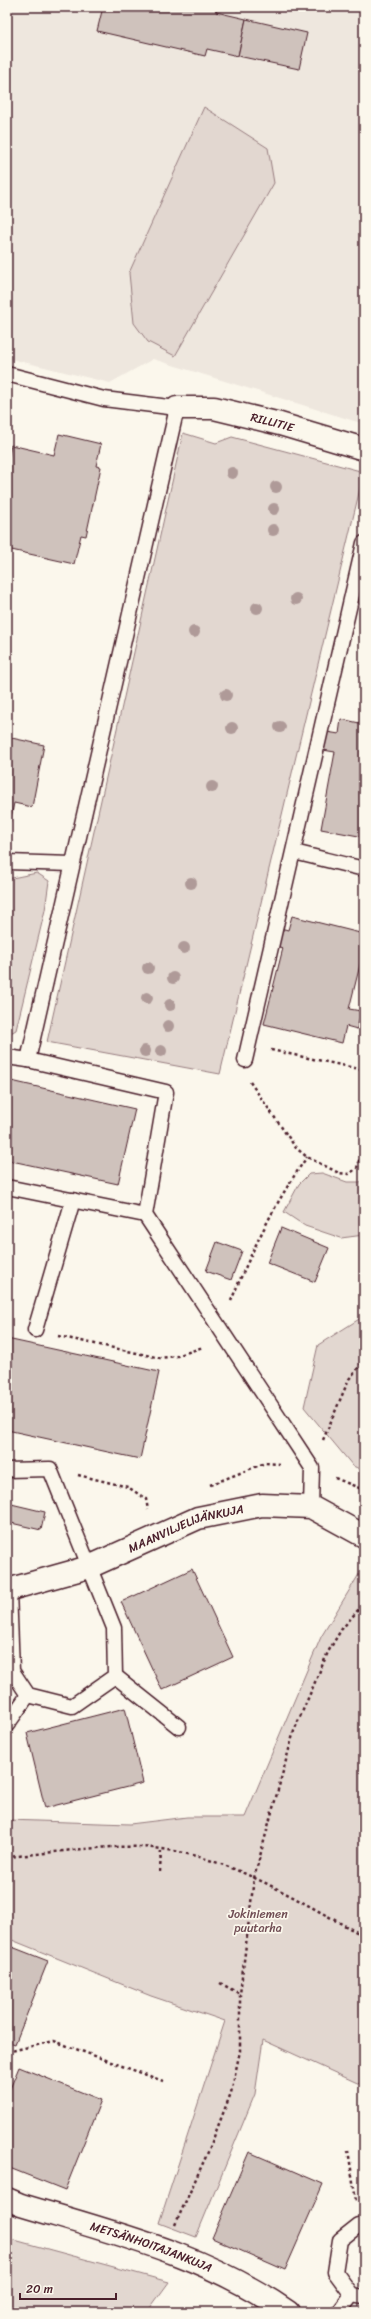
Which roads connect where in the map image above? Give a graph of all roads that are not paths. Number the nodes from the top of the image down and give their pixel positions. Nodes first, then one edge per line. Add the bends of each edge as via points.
1 (7, 374) edge
2 (177, 408) junction
3 (364, 449) edge
4 (364, 543) edge
5 (294, 852) junction
6 (7, 862) edge
7 (72, 864) junction
8 (364, 869) edge
9 (7, 1057) edge
10 (28, 1060) junction
11 (245, 1060) road end
12 (7, 1187) edge
13 (73, 1200) junction
14 (145, 1215) junction
15 (35, 1330) dead end
16 (7, 1470) edge
17 (310, 1507) junction
18 (364, 1536) edge
19 (89, 1567) junction
20 (8, 1590) edge
21 (114, 1676) junction
22 (28, 1695) junction
23 (7, 1725) edge
24 (179, 1727) dead end
25 (7, 2199) edge
26 (362, 2225) edge
27 (358, 2296) edge
28 (288, 2312) edge
29 (339, 2312) edge

1 - 2 lane via 104,398
2 - 3 street, RILLITIE via 214,408
2 - 7 lane
4 - 5 lane
5 - 8 lane
5 - 11 lane
6 - 7 lane
7 - 10 lane
9 - 10 lane
10 - 14 lane via 166,1092
12 - 13 lane
13 - 14 lane
13 - 15 lane
14 - 17 lane via 312,1468
16 - 19 lane via 50,1469
17 - 18 street, MAANVILJELIJÄNKUJA
17 - 19 street, MAANVILJELIJÄNKUJA via 262,1505 198,1518
19 - 20 street, MAANVILJELIJÄNKUJA
19 - 21 lane via 114,1628
20 - 22 lane via 12,1672
21 - 22 lane via 72,1706
21 - 24 lane
22 - 23 lane
25 - 28 street, METSÄNHOITAJANKUJA via 164,2248 261,2293
26 - 27 lane via 340,2240 335,2272
27 - 29 lane

